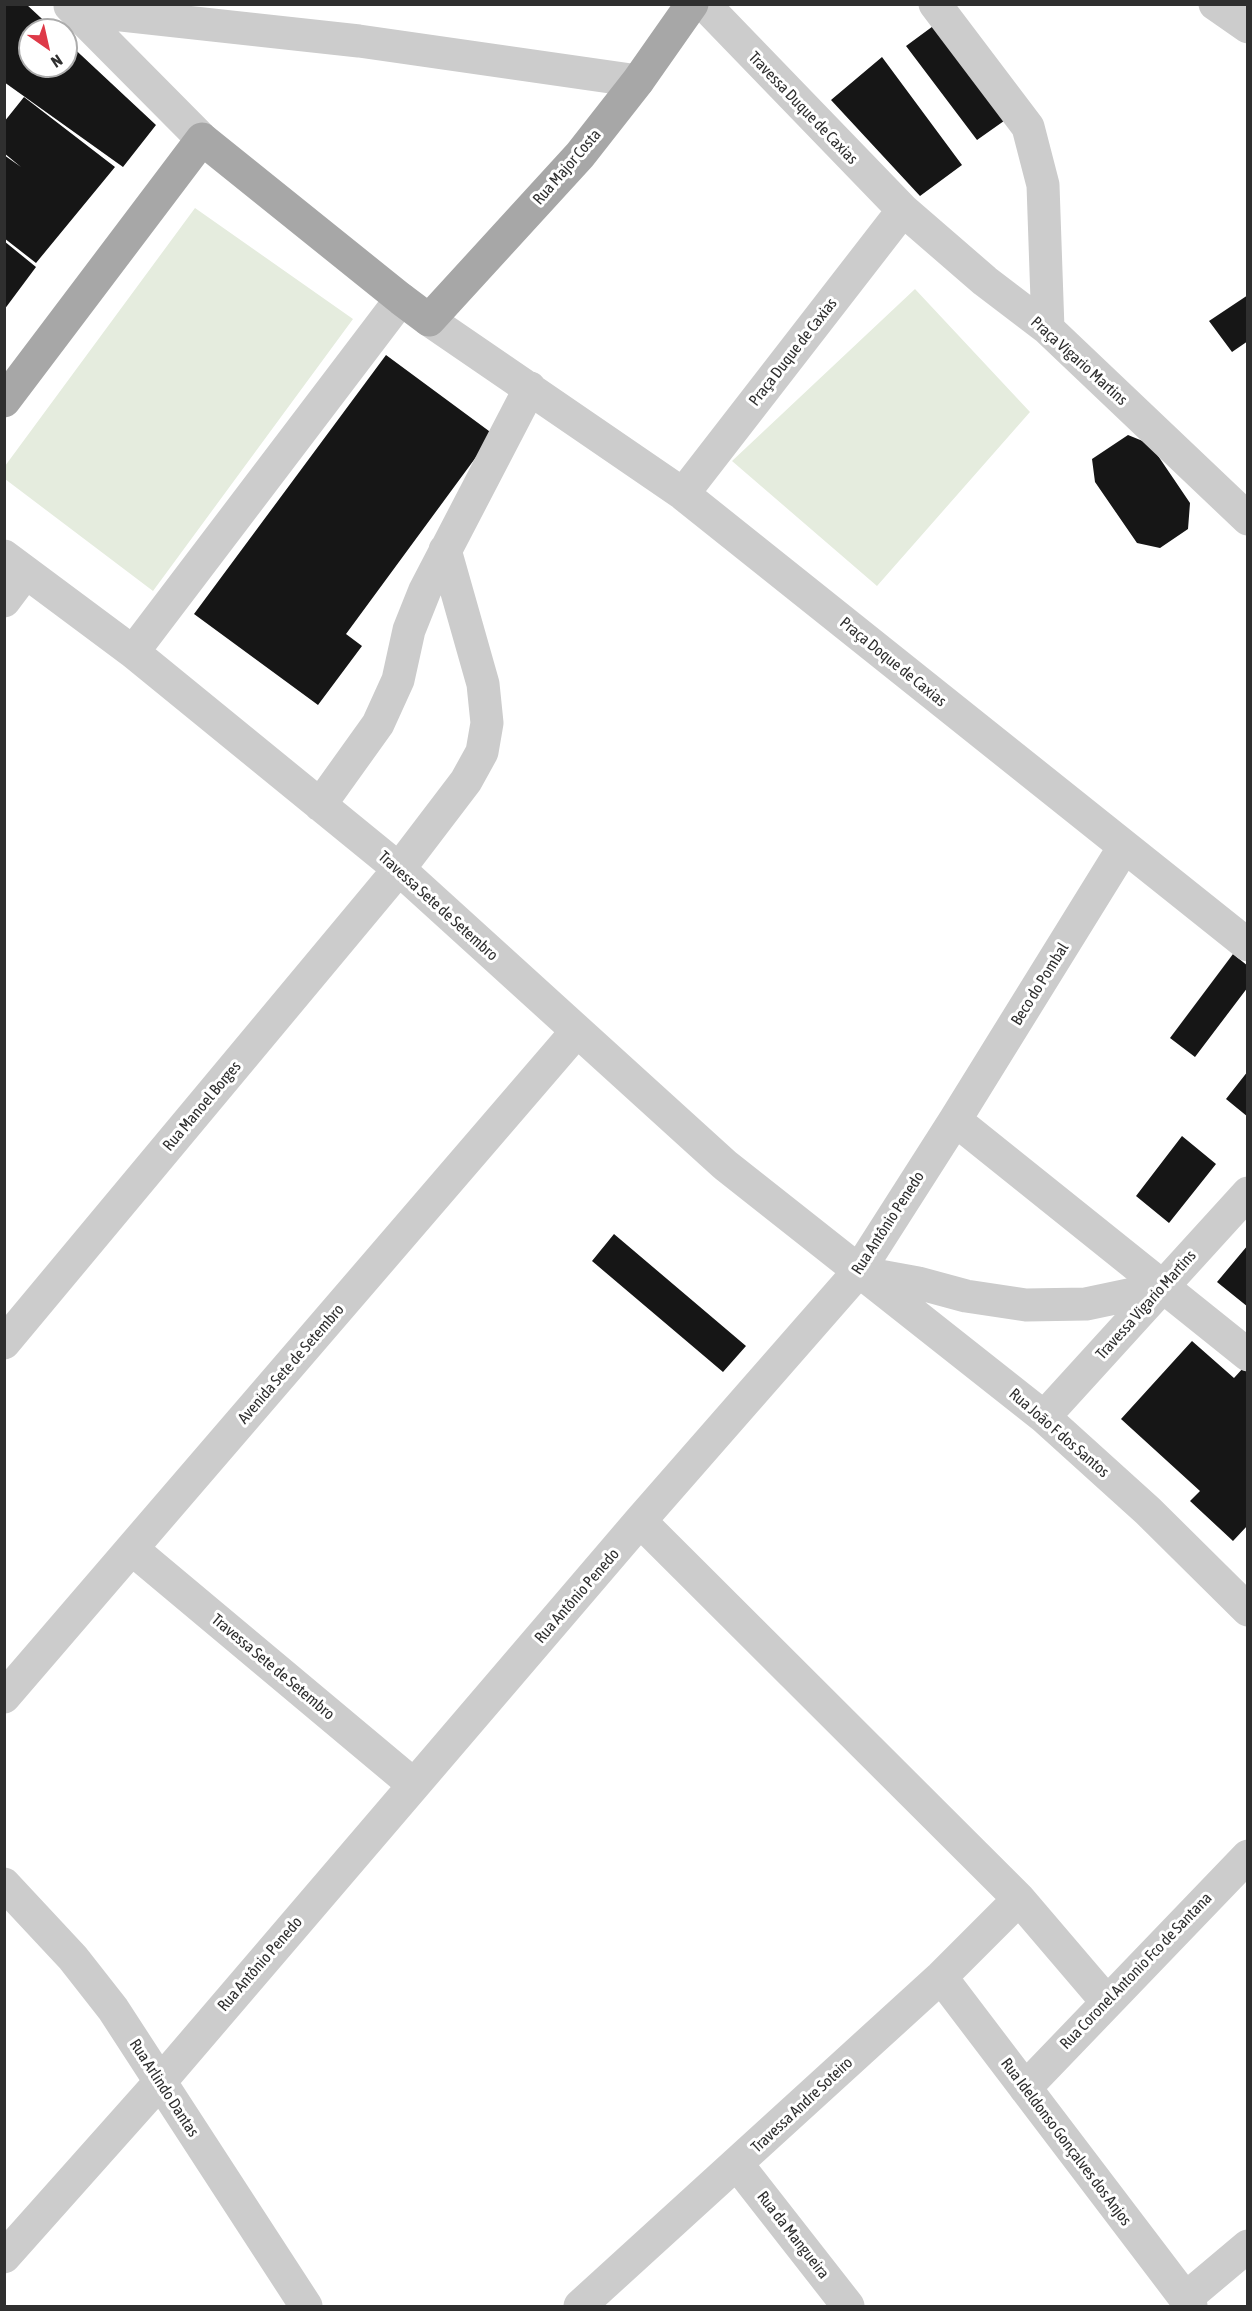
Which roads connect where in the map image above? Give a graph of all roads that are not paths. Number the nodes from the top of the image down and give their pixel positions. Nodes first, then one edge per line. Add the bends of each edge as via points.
1 (692, 4) edge
2 (704, 4) edge
3 (935, 4) edge
4 (1215, 4) edge
5 (72, 8) edge
6 (1248, 27) edge
7 (638, 81) junction
8 (202, 139) junction
9 (903, 210) junction
10 (401, 299) junction
11 (429, 320) junction
12 (1048, 329) junction
13 (530, 388) junction
14 (4, 401) edge
15 (682, 494) junction
16 (1248, 519) edge
17 (446, 550) junction
18 (15, 564) edge
19 (4, 601) edge
20 (133, 652) junction
21 (320, 805) junction
22 (1124, 847) junction
23 (399, 869) junction
24 (1248, 945) edge
25 (577, 1031) junction
26 (955, 1120) junction
27 (1248, 1193) edge
28 (858, 1272) junction
29 (1162, 1288) junction
30 (4, 1343) edge
31 (1248, 1355) edge
32 (1044, 1417) junction
33 (640, 1521) junction
34 (132, 1549) junction
35 (1248, 1610) edge
36 (4, 1697) edge
37 (414, 1785) junction
38 (1248, 1856) edge
39 (4, 1884) edge
40 (1019, 1899) junction
41 (941, 1977) junction
42 (1107, 2002) junction
43 (160, 2082) junction
44 (1025, 2088) junction
45 (737, 2164) junction
46 (1248, 2246) edge
47 (4, 2257) edge
48 (1188, 2303) edge
49 (582, 2306) edge
50 (306, 2307) edge
51 (848, 2307) edge

1 - 7 main road, Rua Major Costa
2 - 9 street, Travessa Duque de Caxias
3 - 12 street via 1028,127 1043,185
4 - 6 street
5 - 7 street via 359,41
5 - 8 street
7 - 11 main road, Rua Major Costa via 580,155
8 - 10 main road
8 - 14 main road
9 - 12 street, Praça Vigario Martins
9 - 15 street, Praça Duque de Caxias
10 - 11 main road
10 - 20 street
11 - 13 street
12 - 16 street, Praça Vigario Martins
13 - 15 street, Praça Doque de Caxias
13 - 17 street
15 - 22 street, Praça Doque de Caxias
17 - 21 street via 409,630 398,680 378,724
17 - 23 street, Rua Manoel Borges via 483,684 487,723 482,752 466,781
18 - 19 street
18 - 20 street, Travessa Sete de Setembro
20 - 21 street, Travessa Sete de Setembro
21 - 23 street, Travessa Sete de Setembro
22 - 24 street, Praça Doque de Caxias
22 - 26 street, Beco do Pombal
23 - 25 street, Travessa Sete de Setembro
23 - 30 street, Rua Manoel Borges
25 - 28 street, Travessa Sete de Setembro via 725,1165
25 - 34 street, Avenida Sete de Setembro
26 - 28 street, Rua Antônio Penedo
26 - 29 street
27 - 29 street, Travessa Vigario Martins
28 - 29 street via 1026,1305 1086,1305
28 - 32 street, Rua João F dos Santos
28 - 33 street, Rua Antônio Penedo
29 - 31 street
29 - 32 street, Travessa Vigario Martins
32 - 35 street, Rua João F dos Santos via 1148,1511
33 - 37 street, Rua Antônio Penedo
33 - 40 street
34 - 36 street, Avenida Sete de Setembro
34 - 37 street, Travessa Sete de Setembro
37 - 43 street, Rua Antônio Penedo
38 - 42 street, Rua Coronel Antonio Fco de Santana
39 - 43 street, Rua Arlindo Dantas via 73,1958 113,2009
40 - 41 street, Travessa Andre Soteiro
40 - 42 street
41 - 44 street, Rua Ideldonso Gonçalves dos Anjos
41 - 45 street, Travessa Andre Soteiro
42 - 44 street, Rua Coronel Antonio Fco de Santana
43 - 47 street, Rua Antônio Penedo
43 - 50 street, Rua Arlindo Dantas
44 - 48 street, Rua Ideldonso Gonçalves dos Anjos
45 - 49 street, Travessa Andre Soteiro
45 - 51 street, Rua da Mangueira
46 - 48 street

